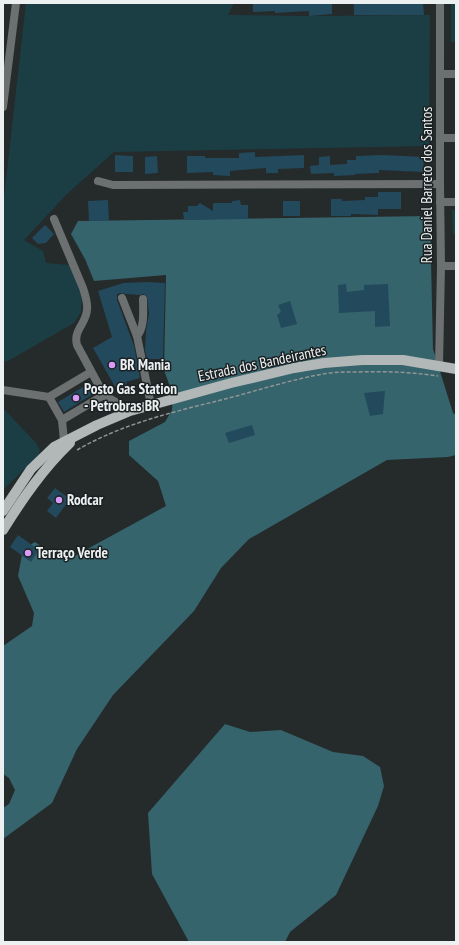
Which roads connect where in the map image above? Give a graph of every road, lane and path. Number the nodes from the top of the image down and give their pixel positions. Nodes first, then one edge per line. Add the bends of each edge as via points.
1 (16, 3) edge
2 (440, 3) edge
3 (440, 74) junction
4 (456, 74) edge
5 (3, 107) edge
6 (440, 138) junction
7 (456, 138) edge
8 (98, 181) dead end
9 (440, 184) junction
10 (440, 202) junction
11 (456, 202) edge
12 (54, 219) dead end
13 (442, 266) junction
14 (456, 266) edge
15 (122, 298) dead end
16 (143, 299) dead end
17 (137, 336) junction
18 (439, 366) junction
19 (456, 370) edge
20 (91, 372) junction
21 (441, 377) dead end
22 (3, 390) edge
23 (104, 395) junction
24 (49, 397) junction
25 (151, 405) junction
26 (130, 411) junction
27 (62, 420) junction
28 (80, 433) junction
29 (64, 441) junction
30 (77, 450) dead end
31 (18, 486) junction
32 (3, 494) edge
33 (3, 511) edge
34 (3, 530) edge

1 - 5 street
2 - 3 street, Rua Daniel Barreto dos Santos
3 - 4 street
3 - 6 street, Rua Daniel Barreto dos Santos
6 - 7 street
6 - 9 street, Rua Daniel Barreto dos Santos
8 - 9 street via 113,185
9 - 10 street, Rua Daniel Barreto dos Santos
10 - 11 street
10 - 13 street, Rua Daniel Barreto dos Santos
12 - 20 street via 87,298 88,310 75,338
13 - 14 street
13 - 18 street, Rua Daniel Barreto dos Santos
15 - 17 street
16 - 17 street via 142,327
17 - 25 street
18 - 19 main road, Estrada dos Bandeirantes
18 - 25 main road, Estrada dos Bandeirantes via 403,360 324,363 231,383
20 - 23 street
20 - 24 street
21 - 30 path via 376,372 316,375 130,426
22 - 24 street
23 - 26 street
23 - 27 street
24 - 27 street
25 - 26 main road, Estrada dos Bandeirantes
26 - 28 main road, Estrada dos Bandeirantes
27 - 29 street
28 - 29 main road, Estrada dos Bandeirantes
28 - 34 main road, Estrada dos Bandeirantes via 41,473
29 - 31 main road, Estrada dos Bandeirantes via 43,457
31 - 32 main road
31 - 33 main road, Estrada dos Bandeirantes

